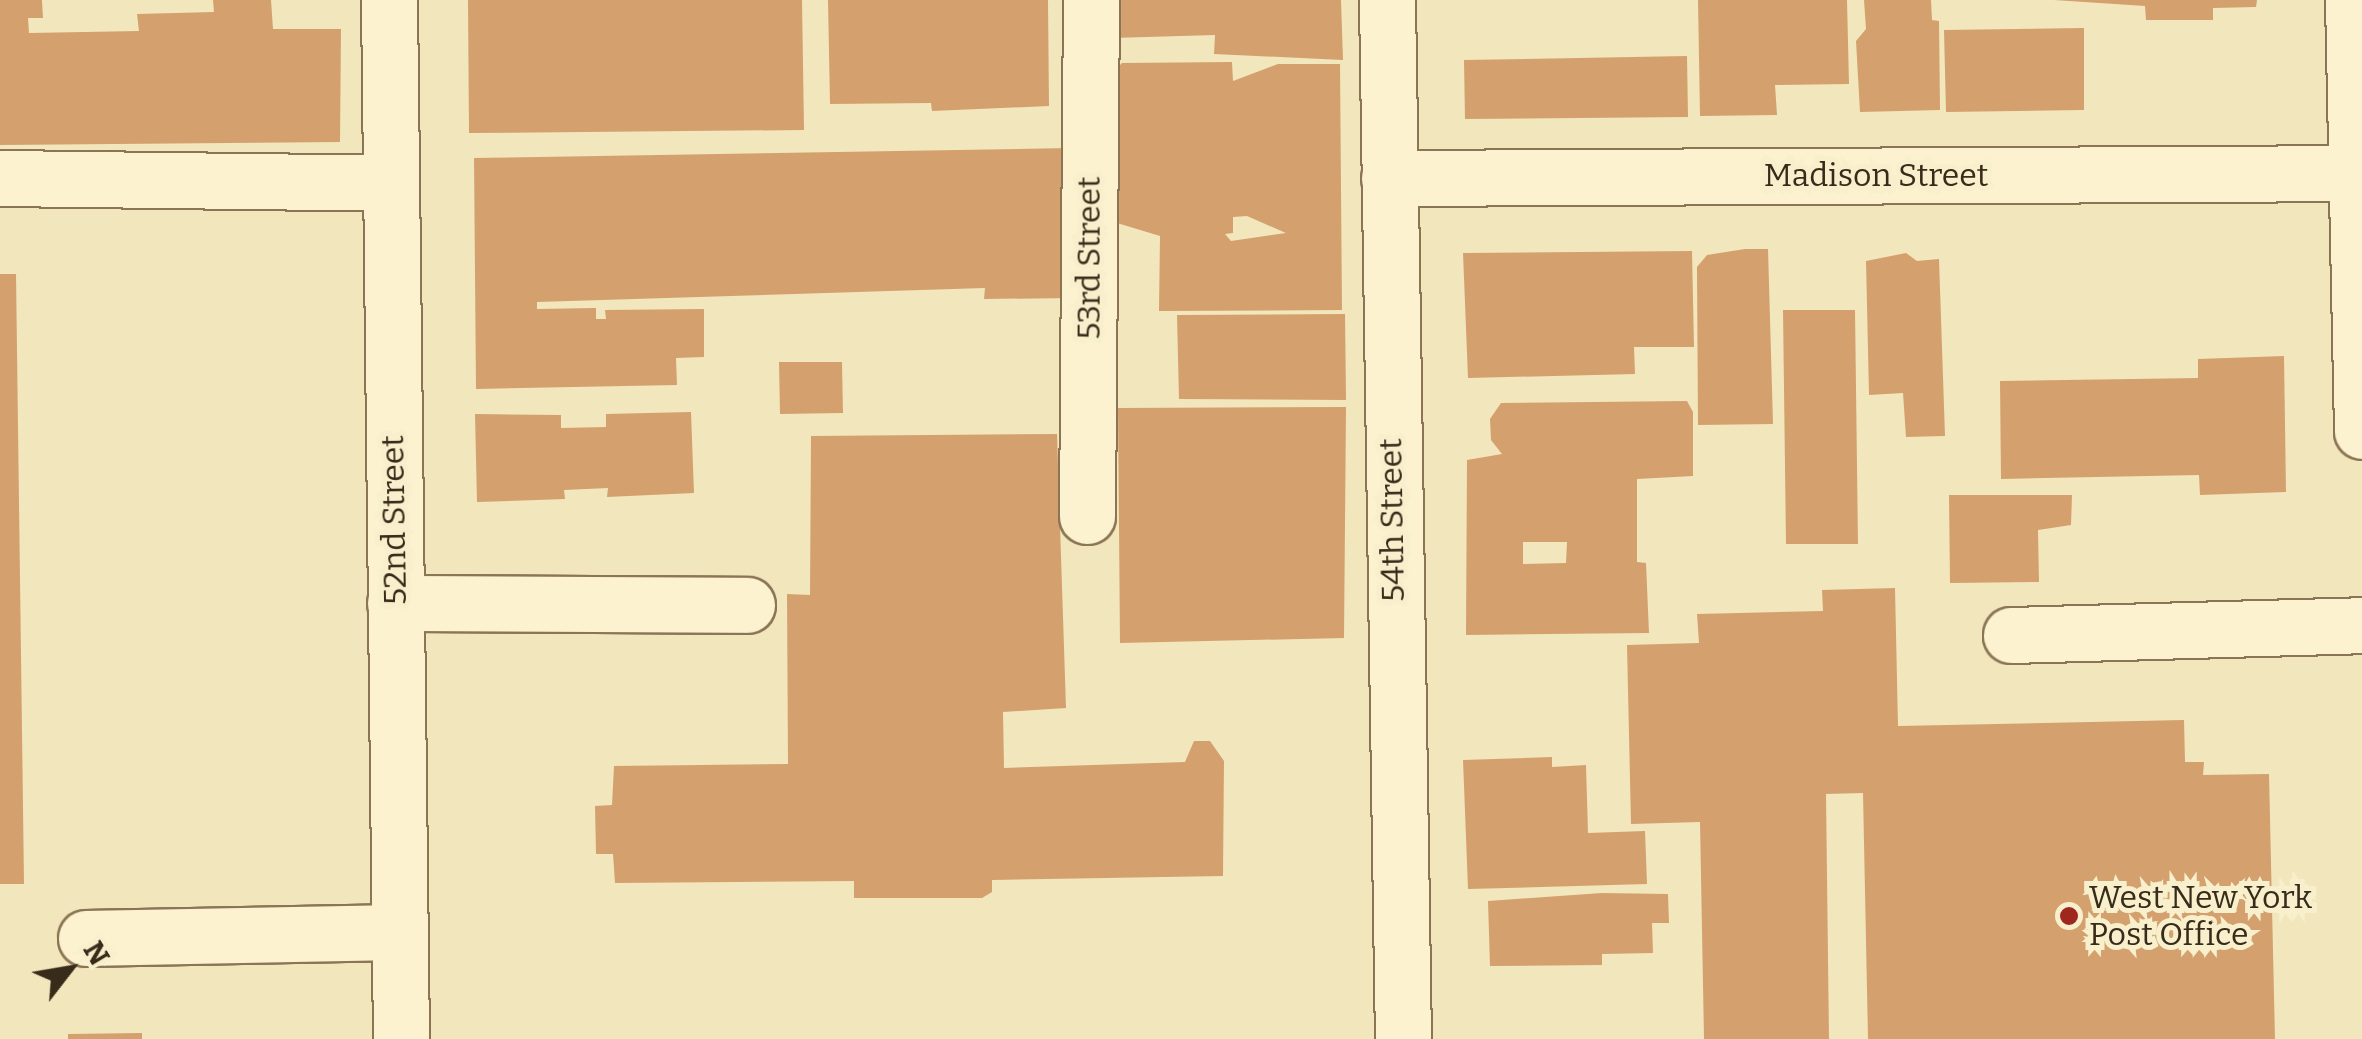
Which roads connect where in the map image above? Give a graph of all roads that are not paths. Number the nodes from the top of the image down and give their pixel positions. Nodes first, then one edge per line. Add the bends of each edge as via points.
1 (389, 0) edge
2 (1091, 0) edge
3 (1388, 0) edge
4 (2352, 0) edge
5 (2359, 172) edge
6 (0, 178) edge
7 (1389, 178) junction
8 (391, 184) junction
9 (2362, 431) edge
10 (1087, 516) dead end
11 (395, 602) junction
12 (747, 605) dead end
13 (2362, 625) edge
14 (2011, 635) dead end
15 (397, 932) junction
16 (86, 938) dead end
17 (400, 1039) edge
18 (1403, 1039) edge

1 - 8 street, 52nd Street
2 - 10 street, 53rd Street
3 - 7 street, 54th Street
4 - 5 street
5 - 7 street, Madison Street
5 - 9 street
6 - 8 street
7 - 18 street, 54th Street
8 - 11 street, 52nd Street
11 - 12 street
11 - 15 street, 52nd Street
13 - 14 street
15 - 16 street
15 - 17 street, 52nd Street

